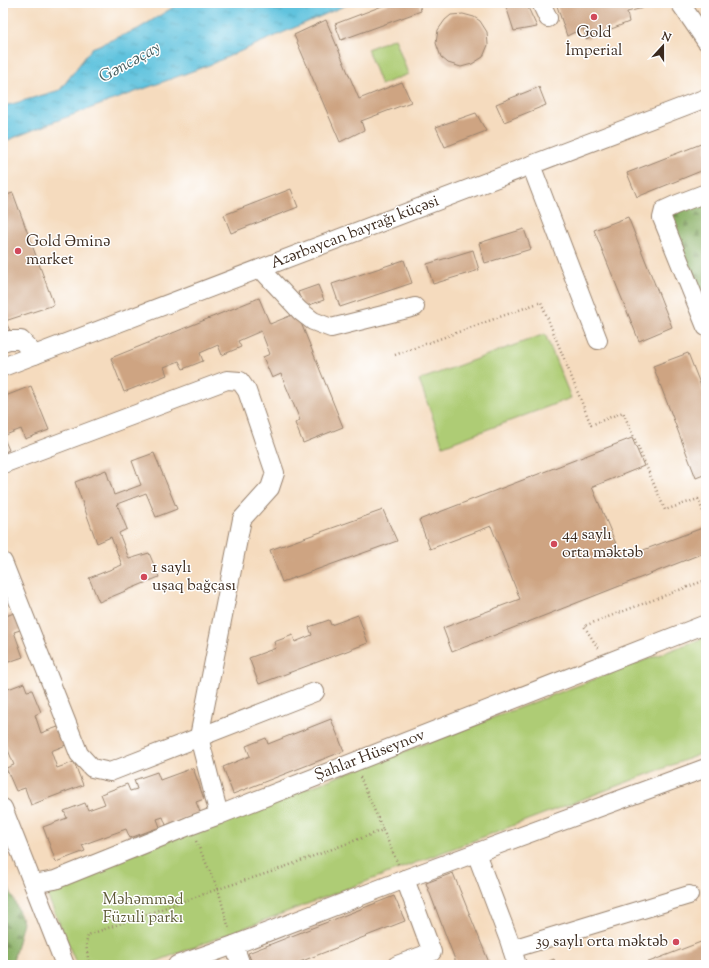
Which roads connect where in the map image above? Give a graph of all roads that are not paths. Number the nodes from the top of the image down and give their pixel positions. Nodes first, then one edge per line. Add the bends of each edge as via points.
1 (680, 3) edge
2 (706, 41) edge
3 (706, 98) edge
4 (531, 165) junction
5 (706, 193) edge
6 (261, 269) junction
7 (415, 307) dead end
8 (706, 328) edge
9 (598, 340) dead end
10 (3, 342) edge
11 (35, 355) junction
12 (3, 367) edge
13 (3, 464) edge
14 (3, 562) edge
15 (706, 624) edge
16 (315, 692) dead end
17 (199, 737) junction
18 (706, 768) edge
19 (3, 808) edge
20 (219, 815) junction
21 (476, 853) junction
22 (405, 879) junction
23 (33, 884) junction
24 (688, 895) dead end
25 (234, 945) junction
26 (515, 957) edge
27 (433, 958) edge
28 (65, 965) edge
29 (177, 965) edge
30 (241, 965) edge
31 (397, 965) edge

1 - 2 street
3 - 4 street, Azərbaycan bayrağı küçəsi
4 - 6 street, Azərbaycan bayrağı küçəsi
4 - 9 street
5 - 8 street via 664,210 662,218
6 - 7 street via 300,312 313,321 331,328
6 - 11 street, Azərbaycan bayrağı küçəsi
10 - 11 street via 21,340
11 - 12 street, Azərbaycan bayrağı küçəsi
13 - 17 street via 226,380 240,381 247,391 275,473 270,488 242,519
14 - 17 street via 79,754 92,768 110,772
15 - 20 street, Şahlar Hüseynov
16 - 17 street
17 - 20 street
18 - 21 street
19 - 23 street
20 - 23 street, Şahlar Hüseynov via 55,880
21 - 22 street
21 - 26 street
22 - 25 street
22 - 27 street
23 - 28 street
24 - 26 street
25 - 29 street
25 - 30 street
27 - 31 street

